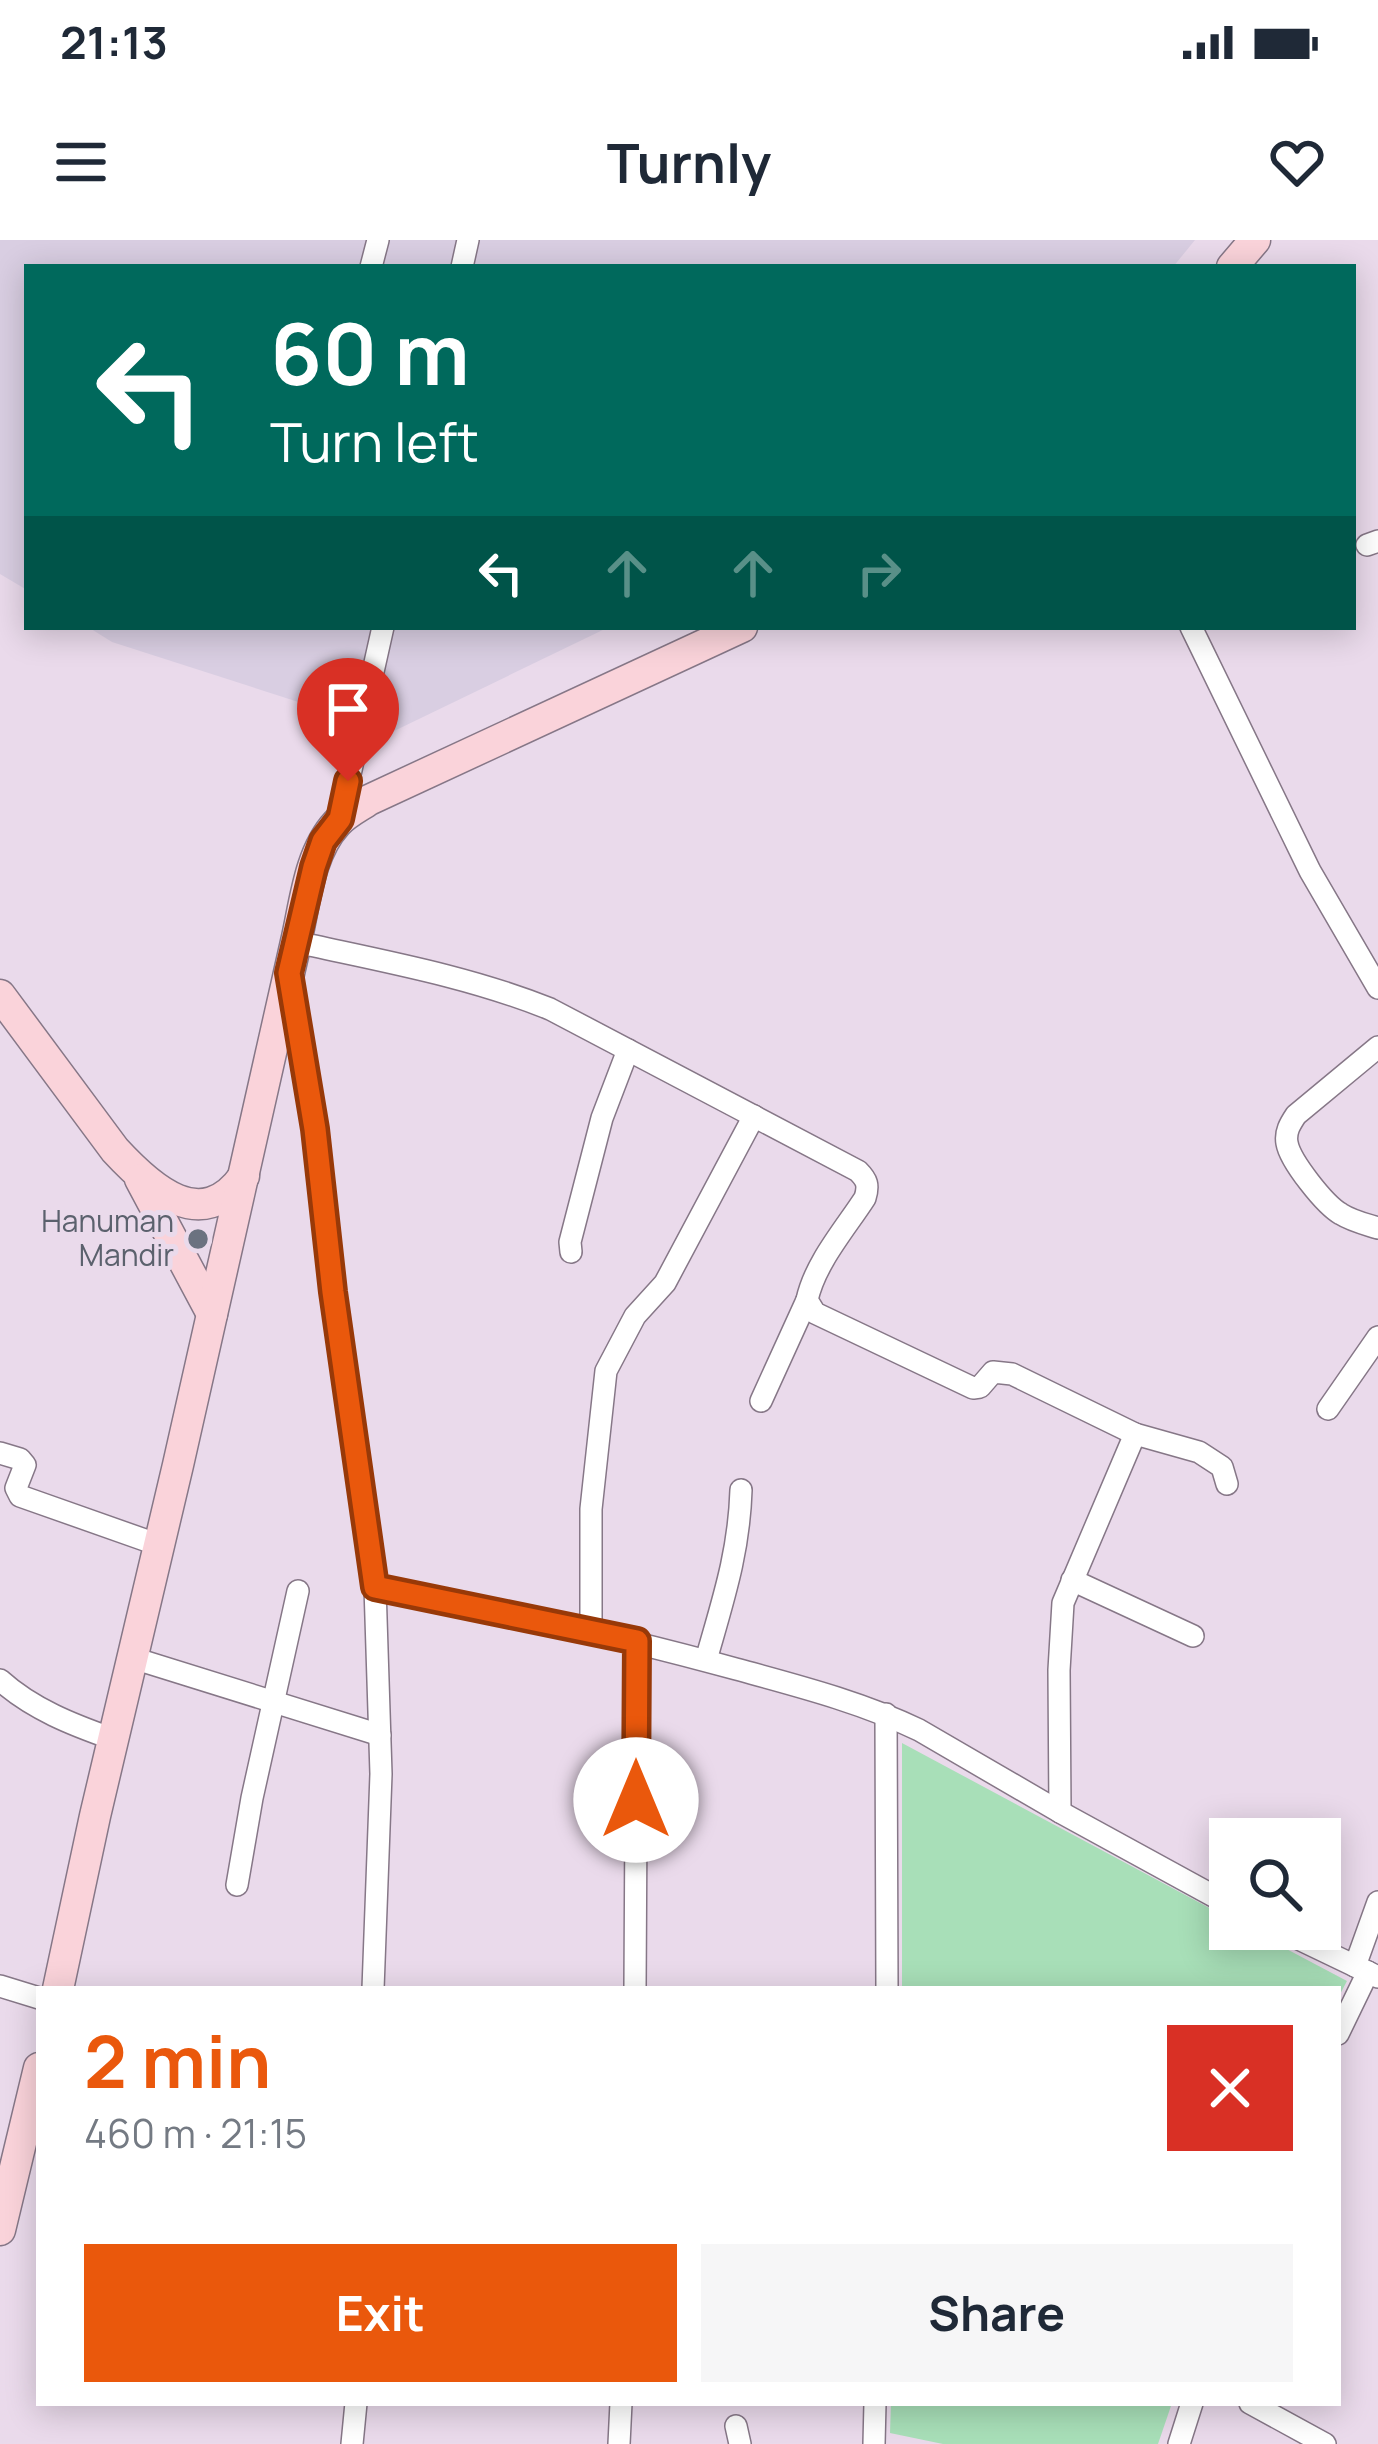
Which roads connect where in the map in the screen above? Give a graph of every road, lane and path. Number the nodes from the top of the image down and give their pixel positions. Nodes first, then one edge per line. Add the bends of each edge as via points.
1 (1255, 240) edge
2 (1235, 264) edge
3 (381, 630) edge
4 (736, 630) edge
5 (1192, 630) edge
6 (340, 819) junction
7 (296, 942) junction
8 (289, 973) junction
9 (1378, 988) edge
10 (0, 995) edge
11 (1378, 1047) edge
12 (628, 1050) junction
13 (754, 1116) junction
14 (137, 1174) junction
15 (244, 1176) junction
16 (1378, 1228) edge
17 (571, 1252) dead end
18 (807, 1300) junction
19 (212, 1314) junction
20 (1378, 1337) edge
21 (761, 1402) dead end
22 (1328, 1409) dead end
23 (1135, 1434) junction
24 (0, 1453) edge
25 (1227, 1484) dead end
26 (741, 1490) dead end
27 (159, 1545) junction
28 (1072, 1580) junction
29 (375, 1587) junction
30 (298, 1591) dead end
31 (591, 1631) junction
32 (1193, 1636) dead end
33 (637, 1641) junction
34 (133, 1658) junction
35 (706, 1660) junction
36 (0, 1680) edge
37 (276, 1700) junction
38 (886, 1714) junction
39 (380, 1735) junction
40 (113, 1739) junction
41 (1060, 1812) junction
42 (237, 1885) dead end
43 (1209, 1894) edge
44 (1378, 1902) edge
45 (1321, 1950) edge
46 (1367, 1972) edge
47 (0, 1986) edge
48 (59, 1986) edge
49 (373, 1986) edge
50 (635, 1986) edge
51 (887, 1986) edge
52 (36, 1997) edge
53 (1341, 2028) edge
54 (36, 2096) edge
55 (32, 2133) edge
56 (2, 2211) edge
57 (356, 2406) edge
58 (621, 2406) edge
59 (875, 2406) edge
60 (1191, 2406) edge
61 (1255, 2406) edge
62 (352, 2444) edge
63 (619, 2444) edge
64 (874, 2444) edge
65 (1179, 2444) edge
66 (1325, 2444) edge

1 - 2 street
3 - 6 street
4 - 6 street
5 - 9 street via 1310,871
6 - 7 street via 323,841
7 - 8 street
7 - 12 street via 510,993
8 - 15 street
8 - 29 street
10 - 14 street
11 - 16 street via 1296,1115 1287,1144 1328,1205
12 - 13 street
12 - 17 street via 602,1118
13 - 18 street via 866,1179 866,1198
13 - 31 street via 665,1282 635,1316 606,1371 592,1509
14 - 15 street via 192,1204 225,1198
14 - 19 street
15 - 19 street
18 - 21 street
18 - 23 street via 824,1319 970,1387 980,1388 993,1372 1012,1374
19 - 27 street
20 - 22 street
23 - 25 street via 1214,1460
23 - 28 street
24 - 27 street via 25,1465 20,1496
26 - 35 street via 733,1573
27 - 34 street
28 - 32 street
28 - 41 street via 1060,1651
29 - 31 street
29 - 39 street
30 - 37 street
31 - 33 street
33 - 35 street
33 - 50 street
34 - 37 street
34 - 40 street
35 - 38 street
36 - 40 street via 28,1702
37 - 39 street
37 - 42 street
38 - 41 street
38 - 51 street
39 - 49 street
40 - 48 street
41 - 43 street
44 - 46 street
45 - 46 street
46 - 53 street
47 - 52 street
54 - 55 street
55 - 56 street
57 - 62 street
58 - 63 street
59 - 64 street
60 - 65 street
61 - 66 street

